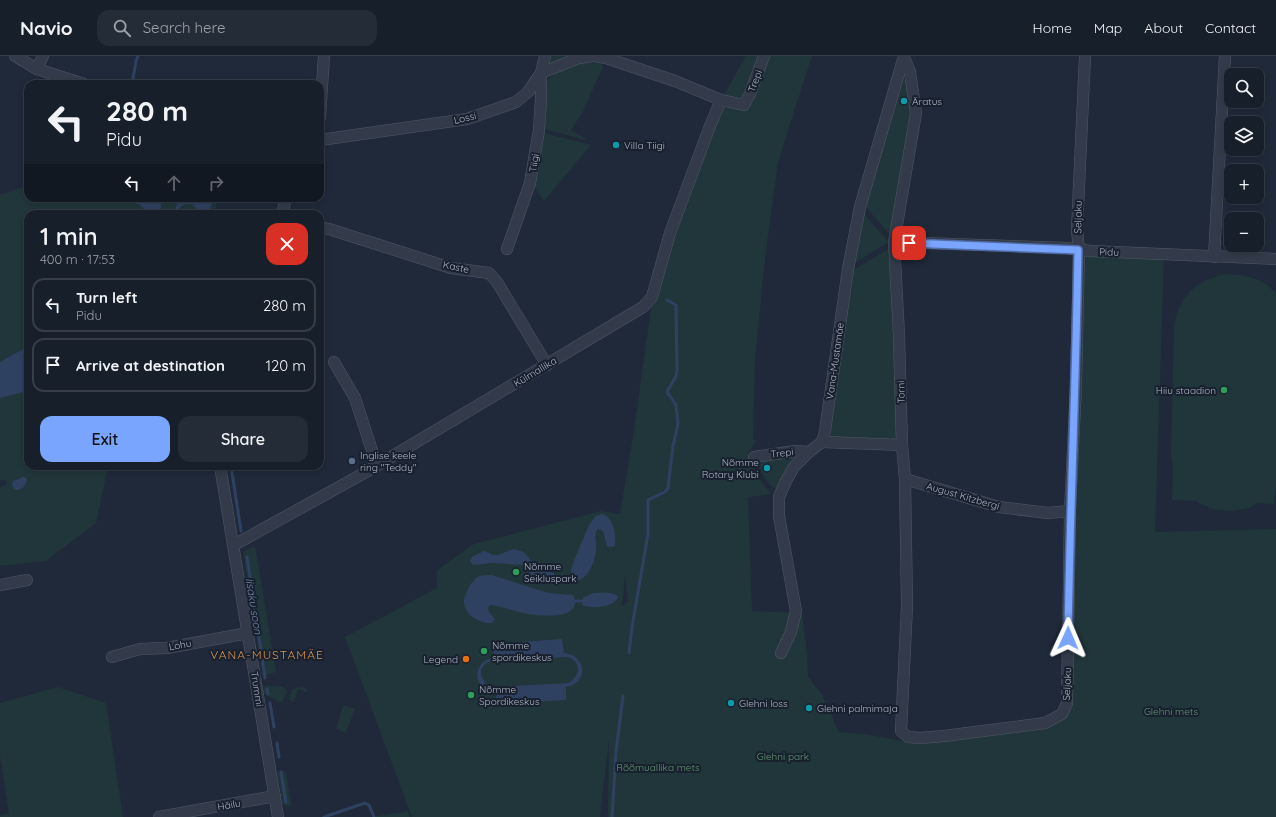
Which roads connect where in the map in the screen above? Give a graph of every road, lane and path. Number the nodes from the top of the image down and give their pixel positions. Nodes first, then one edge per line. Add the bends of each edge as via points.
1 (15, 56) edge
2 (44, 56) edge
3 (324, 56) edge
4 (545, 56) edge
5 (593, 56) edge
6 (764, 56) edge
7 (904, 56) edge
8 (1085, 56) edge
9 (1225, 56) edge
10 (37, 69) junction
11 (541, 73) junction
12 (71, 80) edge
13 (322, 80) edge
14 (721, 100) junction
15 (324, 139) edge
16 (324, 228) edge
17 (894, 242) junction
18 (507, 249) dead end
19 (1078, 250) junction
20 (1214, 257) junction
21 (1276, 259) edge
22 (334, 362) dead end
23 (547, 365) junction
24 (822, 442) junction
25 (902, 445) junction
26 (809, 452) junction
27 (754, 457) dead end
28 (377, 466) junction
29 (221, 470) edge
30 (904, 479) junction
31 (1070, 511) junction
32 (234, 545) junction
33 (27, 580) dead end
34 (0, 585) edge
35 (248, 633) junction
36 (781, 653) dead end
37 (112, 657) dead end
38 (901, 731) joint
39 (275, 796) junction
40 (159, 817) edge
41 (278, 817) edge

1 - 10 street
2 - 10 street
3 - 13 street
4 - 11 street
5 - 11 street via 579,58
5 - 14 street via 675,81
6 - 14 street, Trepi via 744,105
7 - 17 street, Torni via 910,72 916,113
7 - 24 street, Vana-Mustamäe via 860,207
8 - 19 street, Seljaku
9 - 20 street
10 - 12 street
11 - 15 street, Lossi via 528,92 516,102 467,119
11 - 18 street, Tiigi via 539,130 530,183
14 - 23 street, Külmallika via 670,233 652,297 643,307
16 - 23 street, Kaste via 451,268 489,273
17 - 19 street, Pidu
17 - 25 street, Torni
19 - 20 street, Pidu
19 - 31 street, Seljaku via 1076,385
20 - 21 street, Pidu
22 - 28 street via 355,398
23 - 28 street, Külmallika
24 - 25 street
24 - 26 street
25 - 30 street, Torni
26 - 27 street, Trepi via 795,451
26 - 36 street via 794,467 779,497 779,516 796,611 791,632
28 - 32 street, Külmallika
29 - 32 street, Trummi
30 - 31 street, August Kitzbergi via 999,507 1048,513
30 - 38 street, Torni via 907,606
31 - 38 street, Seljaku via 1067,703 1062,714 1045,723 944,736 908,737
32 - 35 street, Trummi
33 - 34 street
35 - 37 street, Lohu via 167,648 140,650
35 - 39 street, Trummi
39 - 40 street, Häilu
39 - 41 street, Trummi

